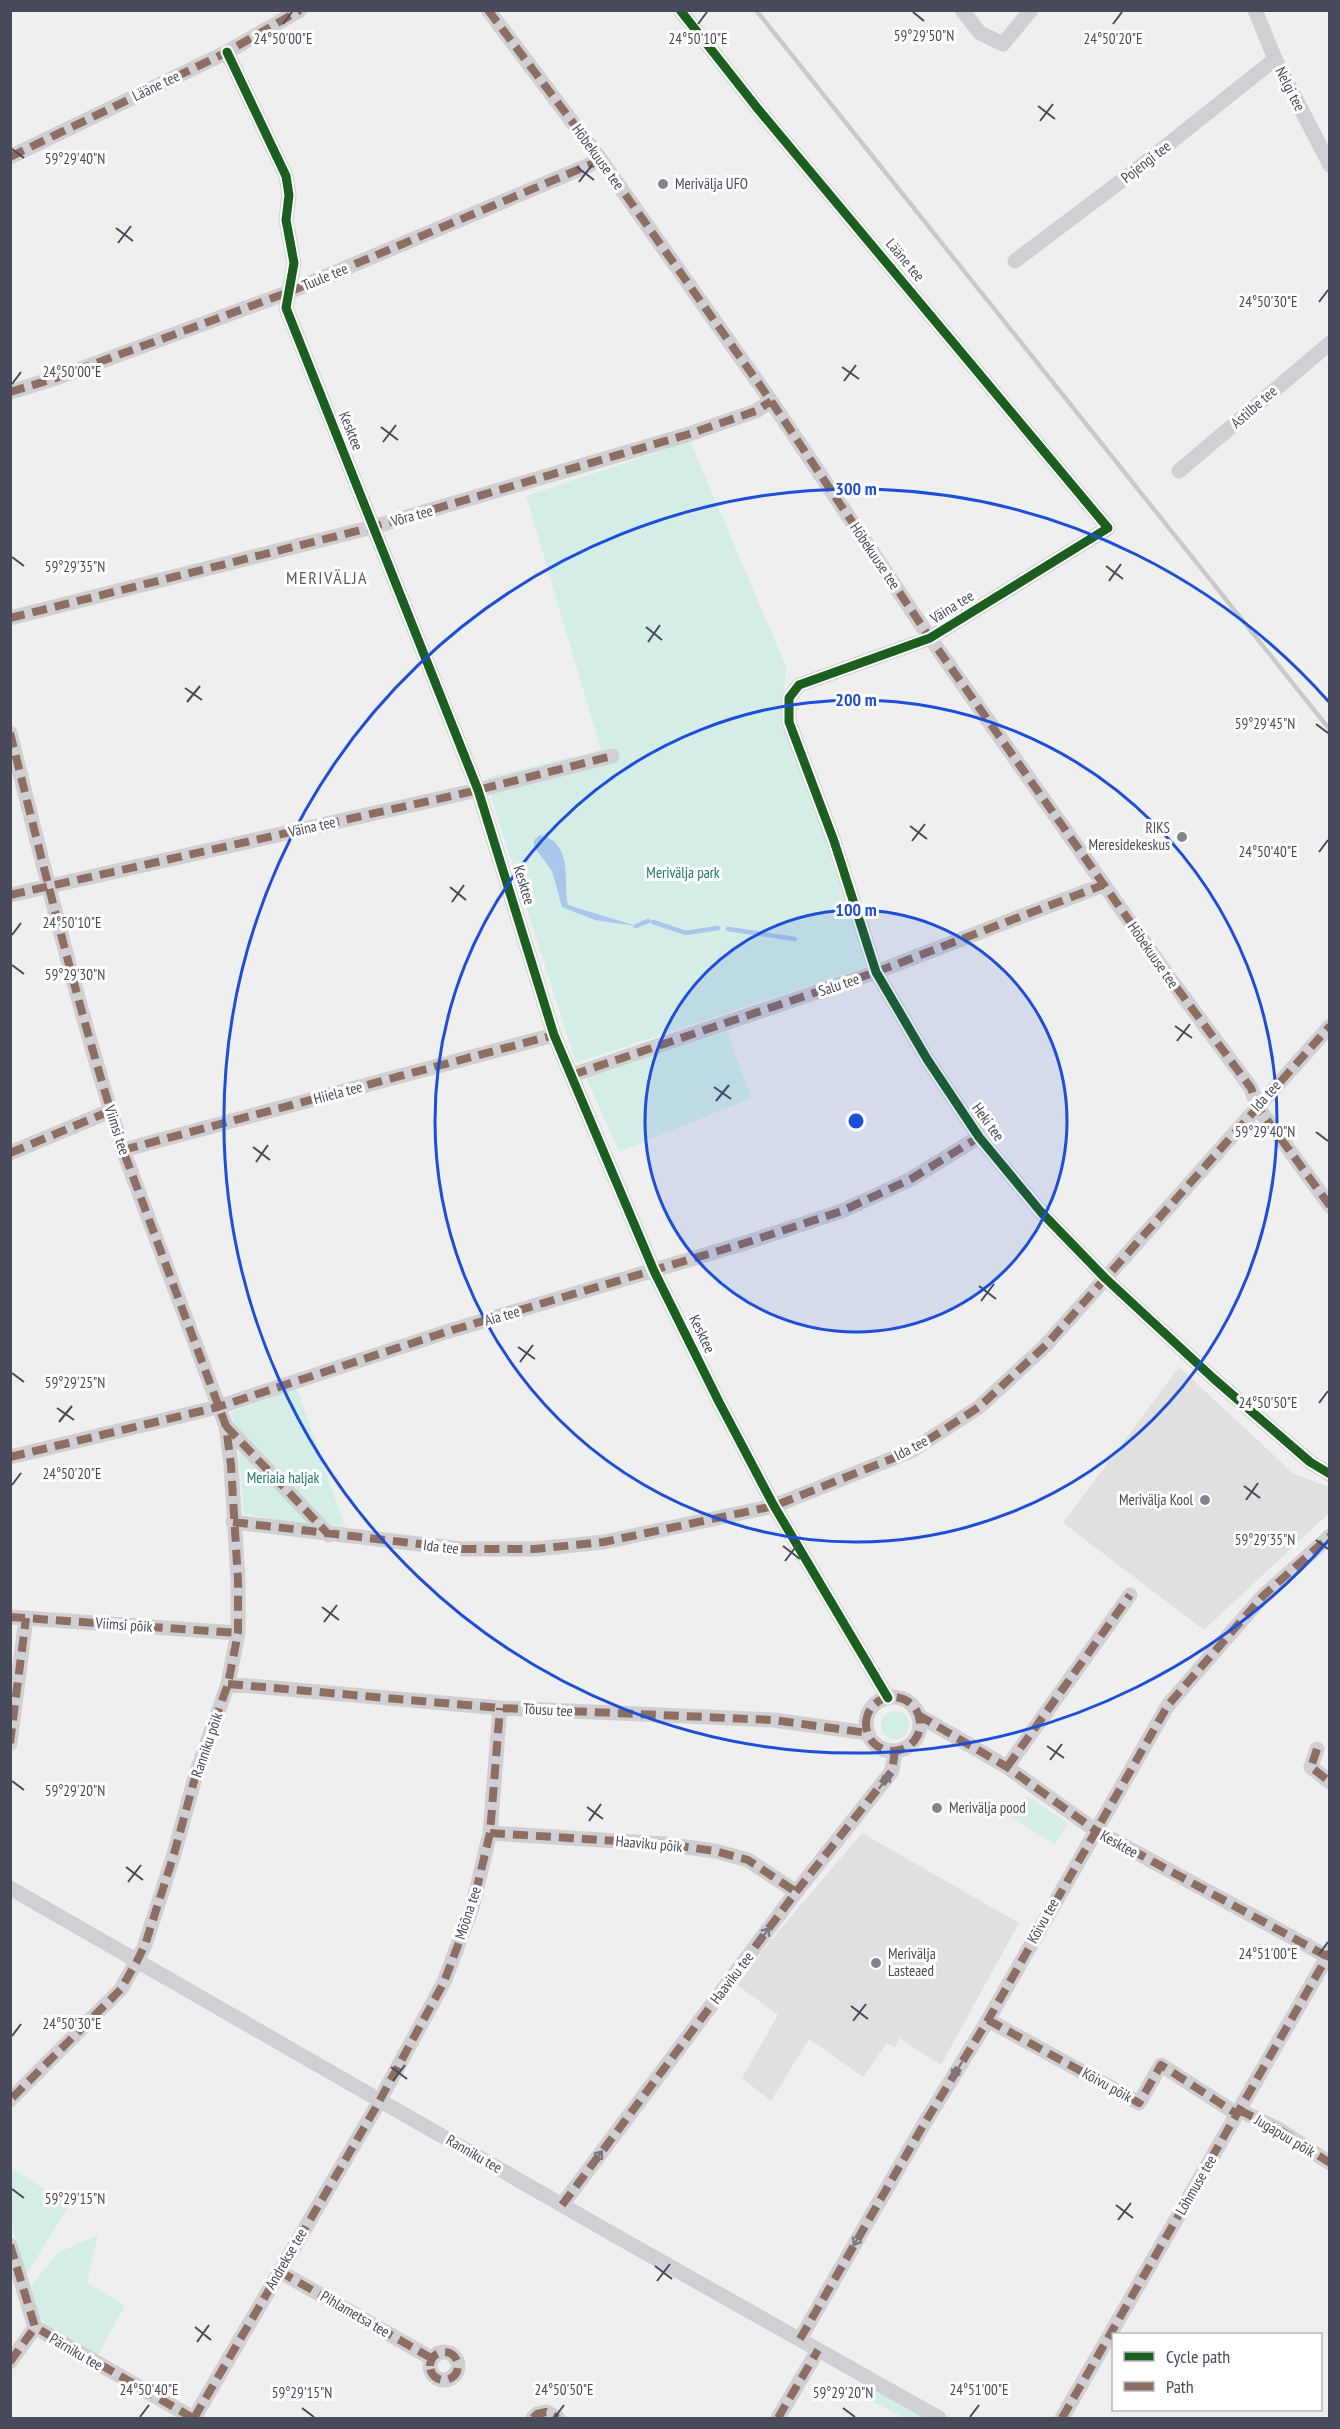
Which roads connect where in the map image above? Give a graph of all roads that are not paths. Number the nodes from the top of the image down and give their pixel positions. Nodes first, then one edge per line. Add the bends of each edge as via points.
1 (300, 10) edge
2 (488, 10) edge
3 (680, 10) edge
4 (962, 10) edge
5 (1030, 10) edge
6 (1254, 10) edge
7 (227, 52) junction
8 (1275, 59) junction
9 (10, 157) edge
10 (601, 160) junction
11 (1329, 165) edge
12 (1015, 261) dead end
13 (289, 292) junction
14 (1329, 343) edge
15 (10, 392) edge
16 (771, 401) junction
17 (1179, 471) dead end
18 (373, 527) junction
19 (1108, 528) joint
20 (10, 618) edge
21 (930, 638) junction
22 (799, 685) joint
23 (10, 733) edge
24 (612, 756) dead end
25 (478, 790) junction
26 (1103, 885) junction
27 (48, 886) junction
28 (10, 895) edge
29 (876, 972) junction
30 (1329, 1026) edge
31 (554, 1035) junction
32 (572, 1075) junction
33 (1257, 1106) junction
34 (110, 1111) junction
35 (979, 1137) junction
36 (123, 1150) junction
37 (10, 1153) edge
38 (1329, 1206) edge
39 (654, 1271) junction
40 (1105, 1278) junction
41 (218, 1407) junction
42 (226, 1426) junction
43 (10, 1458) edge
44 (1329, 1474) edge
45 (774, 1506) junction
46 (233, 1522) junction
47 (329, 1535) junction
48 (1329, 1536) edge
49 (1130, 1595) dead end
50 (18, 1617) edge
51 (238, 1633) junction
52 (228, 1684) junction
53 (888, 1698) junction
54 (500, 1708) junction
55 (918, 1714) junction
56 (868, 1733) junction
57 (10, 1743) edge
58 (1317, 1749) dead end
59 (895, 1751) junction
60 (1007, 1767) junction
61 (1329, 1782) edge
62 (1095, 1830) junction
63 (490, 1833) junction
64 (10, 1888) edge
65 (796, 1892) junction
66 (1329, 1955) edge
67 (137, 1961) junction
68 (988, 2020) junction
69 (10, 2100) edge
70 (379, 2100) junction
71 (1238, 2112) junction
72 (1329, 2163) edge
73 (562, 2205) junction
74 (10, 2245) edge
75 (279, 2271) junction
76 (34, 2328) junction
77 (800, 2339) junction
78 (818, 2350) junction
79 (431, 2358) dead end
80 (10, 2362) edge
81 (194, 2418) edge
82 (533, 2418) edge
83 (558, 2418) edge
84 (778, 2418) edge
85 (939, 2418) edge
86 (1062, 2418) edge

1 - 7 street, Lääne tee
2 - 10 street, Hõbekuuse tee
3 - 19 street, Lääne tee
4 - 5 street via 980,33 1003,44
6 - 8 street, Nelgi tee
7 - 9 street, Lääne tee
7 - 13 street, Kesktee via 286,176 286,220 294,263
8 - 11 street, Nelgi tee
8 - 12 street, Pojengi tee
10 - 13 street, Tuule tee
10 - 16 street, Hõbekuuse tee
13 - 15 street, Tuule tee
13 - 18 street, Kesktee via 286,308
14 - 17 street, Astilbe tee
16 - 18 street, Võra tee via 756,411 686,435
16 - 21 street, Hõbekuuse tee
18 - 20 street, Võra tee
18 - 25 street, Kesktee
19 - 21 street, Väina tee
21 - 22 street, Väina tee
21 - 26 street, Hõbekuuse tee
22 - 29 street, Heki tee via 789,698 789,722 830,830
23 - 27 street, Viimsi tee
24 - 25 street, Väina tee
25 - 27 street, Väina tee
25 - 31 street, Kesktee
26 - 29 street, Salu tee
26 - 33 street, Hõbekuuse tee via 1251,1088
27 - 28 street, Väina tee
27 - 34 street, Viimsi tee
29 - 32 street, Salu tee
29 - 35 street, Heki tee
30 - 33 street, Ida tee
31 - 32 street, Kesktee
31 - 36 street, Hiiela tee
32 - 39 street, Kesktee
33 - 38 street, Hõbekuuse tee
33 - 40 street, Ida tee
34 - 36 street, Viimsi tee
34 - 37 street
35 - 39 street, Aia tee via 911,1179 842,1211
35 - 40 street, Heki tee via 1041,1212
36 - 41 street, Viimsi tee
39 - 41 street, Aia tee via 446,1332
39 - 45 street, Kesktee
40 - 44 street, Heki tee via 1221,1385
40 - 45 street, Ida tee via 1046,1345 980,1407 911,1451
41 - 42 street, Viimsi tee
41 - 43 street, Aia tee
42 - 46 street, Viimsi tee
42 - 47 street
45 - 47 street, Ida tee via 604,1542 535,1549 462,1549
45 - 53 street, Kesktee
46 - 47 street, Ida tee
46 - 51 street, Ranniku põik
48 - 62 street, Kõivu tee via 1263,1596 1168,1705
49 - 60 street
50 - 51 street, Viimsi põik
50 - 57 street
51 - 52 street, Ranniku põik
52 - 54 street, Tõusu tee
52 - 67 street, Ranniku põik
53 - 55 street via 901,1698
53 - 56 street via 871,1709
54 - 56 street, Tõusu tee via 773,1720
54 - 63 street, Mõõna tee
55 - 59 street via 916,1738
55 - 60 street, Kesktee
56 - 59 street via 879,1746
58 - 61 street via 1311,1767
65 -> 59 street, Haaviku tee via 892,1771
60 - 62 street, Kesktee
62 - 66 street, Kesktee
62 - 68 street, Kõivu tee
63 - 65 street, Haaviku põik via 666,1844 715,1851 748,1860
63 - 70 street, Mõõna tee via 472,1908 444,1982
64 - 67 street, Ranniku tee
73 -> 65 street, Haaviku tee
66 - 71 street, Lõhmuse tee
67 - 69 street, Ranniku põik via 121,1989
67 - 70 street, Ranniku tee
68 - 71 street, Kõivu põik via 1139,2103 1161,2065
68 -> 77 street, Kõivu tee
70 - 73 street, Ranniku tee
70 - 75 street, Andrekse tee
71 - 72 street, Jugapuu põik via 1278,2129
71 - 86 street, Lõhmuse tee
73 - 77 street, Ranniku tee
74 - 76 street, Pärniku tee
75 - 79 street, Pihlametsa tee
75 - 81 street, Andrekse tee
76 - 80 street
76 - 81 street, Pärniku tee
77 - 78 street, Ranniku tee
78 - 84 street
78 - 85 street, Ranniku tee
82 - 83 street via 546,2412

